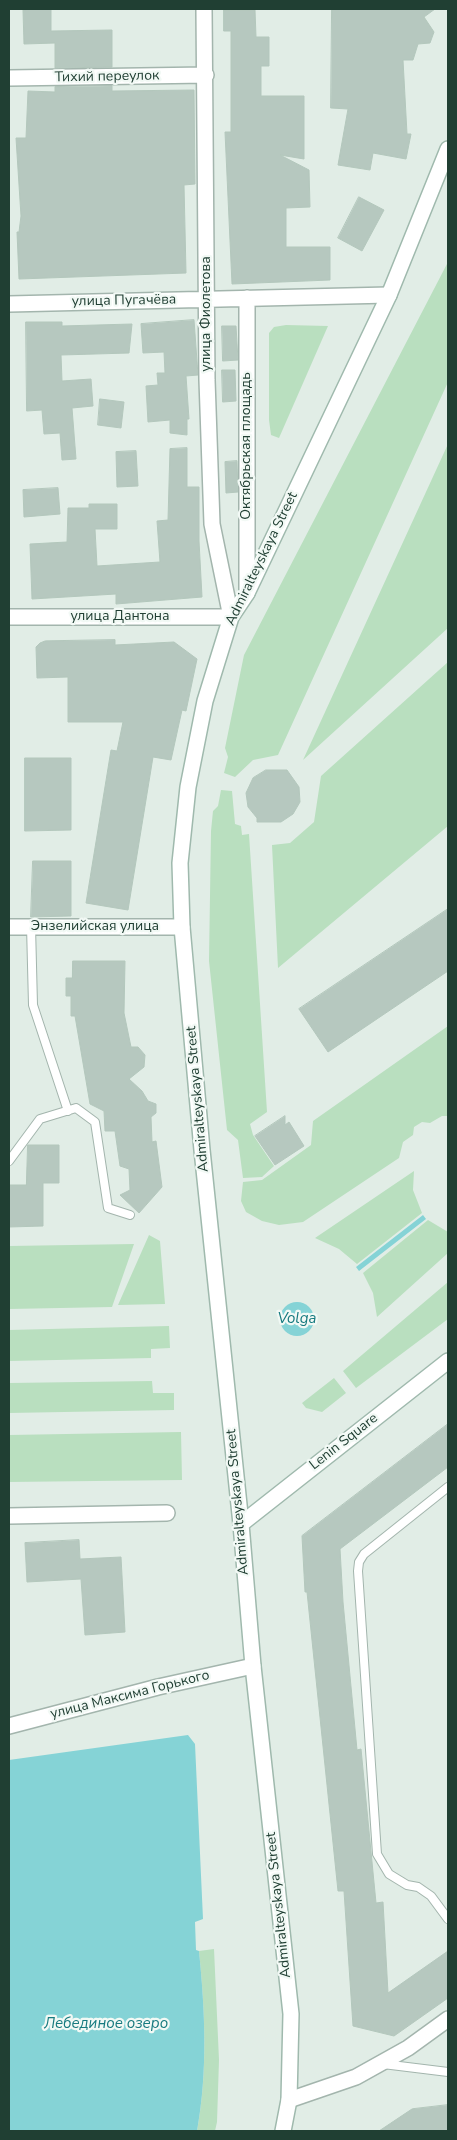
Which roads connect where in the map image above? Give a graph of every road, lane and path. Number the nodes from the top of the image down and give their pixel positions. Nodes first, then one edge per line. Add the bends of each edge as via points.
1 (204, 9) edge
2 (206, 75) junction
3 (9, 78) edge
4 (448, 149) edge
5 (389, 295) junction
6 (247, 298) junction
7 (207, 299) junction
8 (9, 304) edge
9 (247, 593) junction
10 (9, 617) edge
11 (231, 617) junction
12 (31, 926) junction
13 (9, 927) edge
14 (182, 927) junction
15 (68, 1110) junction
16 (9, 1161) edge
17 (130, 1215) dead end
18 (448, 1360) edge
19 (448, 1487) edge
20 (167, 1513) dead end
21 (9, 1516) edge
22 (240, 1524) junction
23 (252, 1666) junction
24 (9, 1726) edge
25 (448, 1920) edge
26 (448, 2019) edge
27 (381, 2063) junction
28 (448, 2072) edge
29 (289, 2100) junction
30 (283, 2131) edge

1 - 2 street, улица Фиолетова
2 - 3 street, Тихий переулок
2 - 7 street, улица Фиолетова
4 - 5 street, Admiralteyskaya Street
5 - 6 street, улица Пугачёва
5 - 9 street, Admiralteyskaya Street
6 - 7 street, улица Пугачёва
6 - 9 street, Октябрьская площадь
7 - 8 street, улица Пугачёва
7 - 11 street, улица Фиолетова via 212,524
9 - 11 street, Admiralteyskaya Street
10 - 11 street, улица Дантона
11 - 14 street, Admiralteyskaya Street via 205,701 188,787 180,863
12 - 13 street, Энзелийская улица
12 - 14 street, Энзелийская улица
12 - 15 lane via 33,1005
14 - 22 street, Admiralteyskaya Street
15 - 16 lane via 40,1119
15 - 17 lane via 76,1108 96,1122 108,1208
18 - 22 street, Lenin Square
19 - 25 lane via 370,1549 358,1562 358,1571 377,1854 389,1874 431,1896
20 - 21 street
22 - 23 street, Admiralteyskaya Street
23 - 24 street, улица Максима Горького
23 - 29 street, Admiralteyskaya Street via 291,2014
26 - 27 street
27 - 28 lane
27 - 29 street via 356,2077
29 - 30 street

